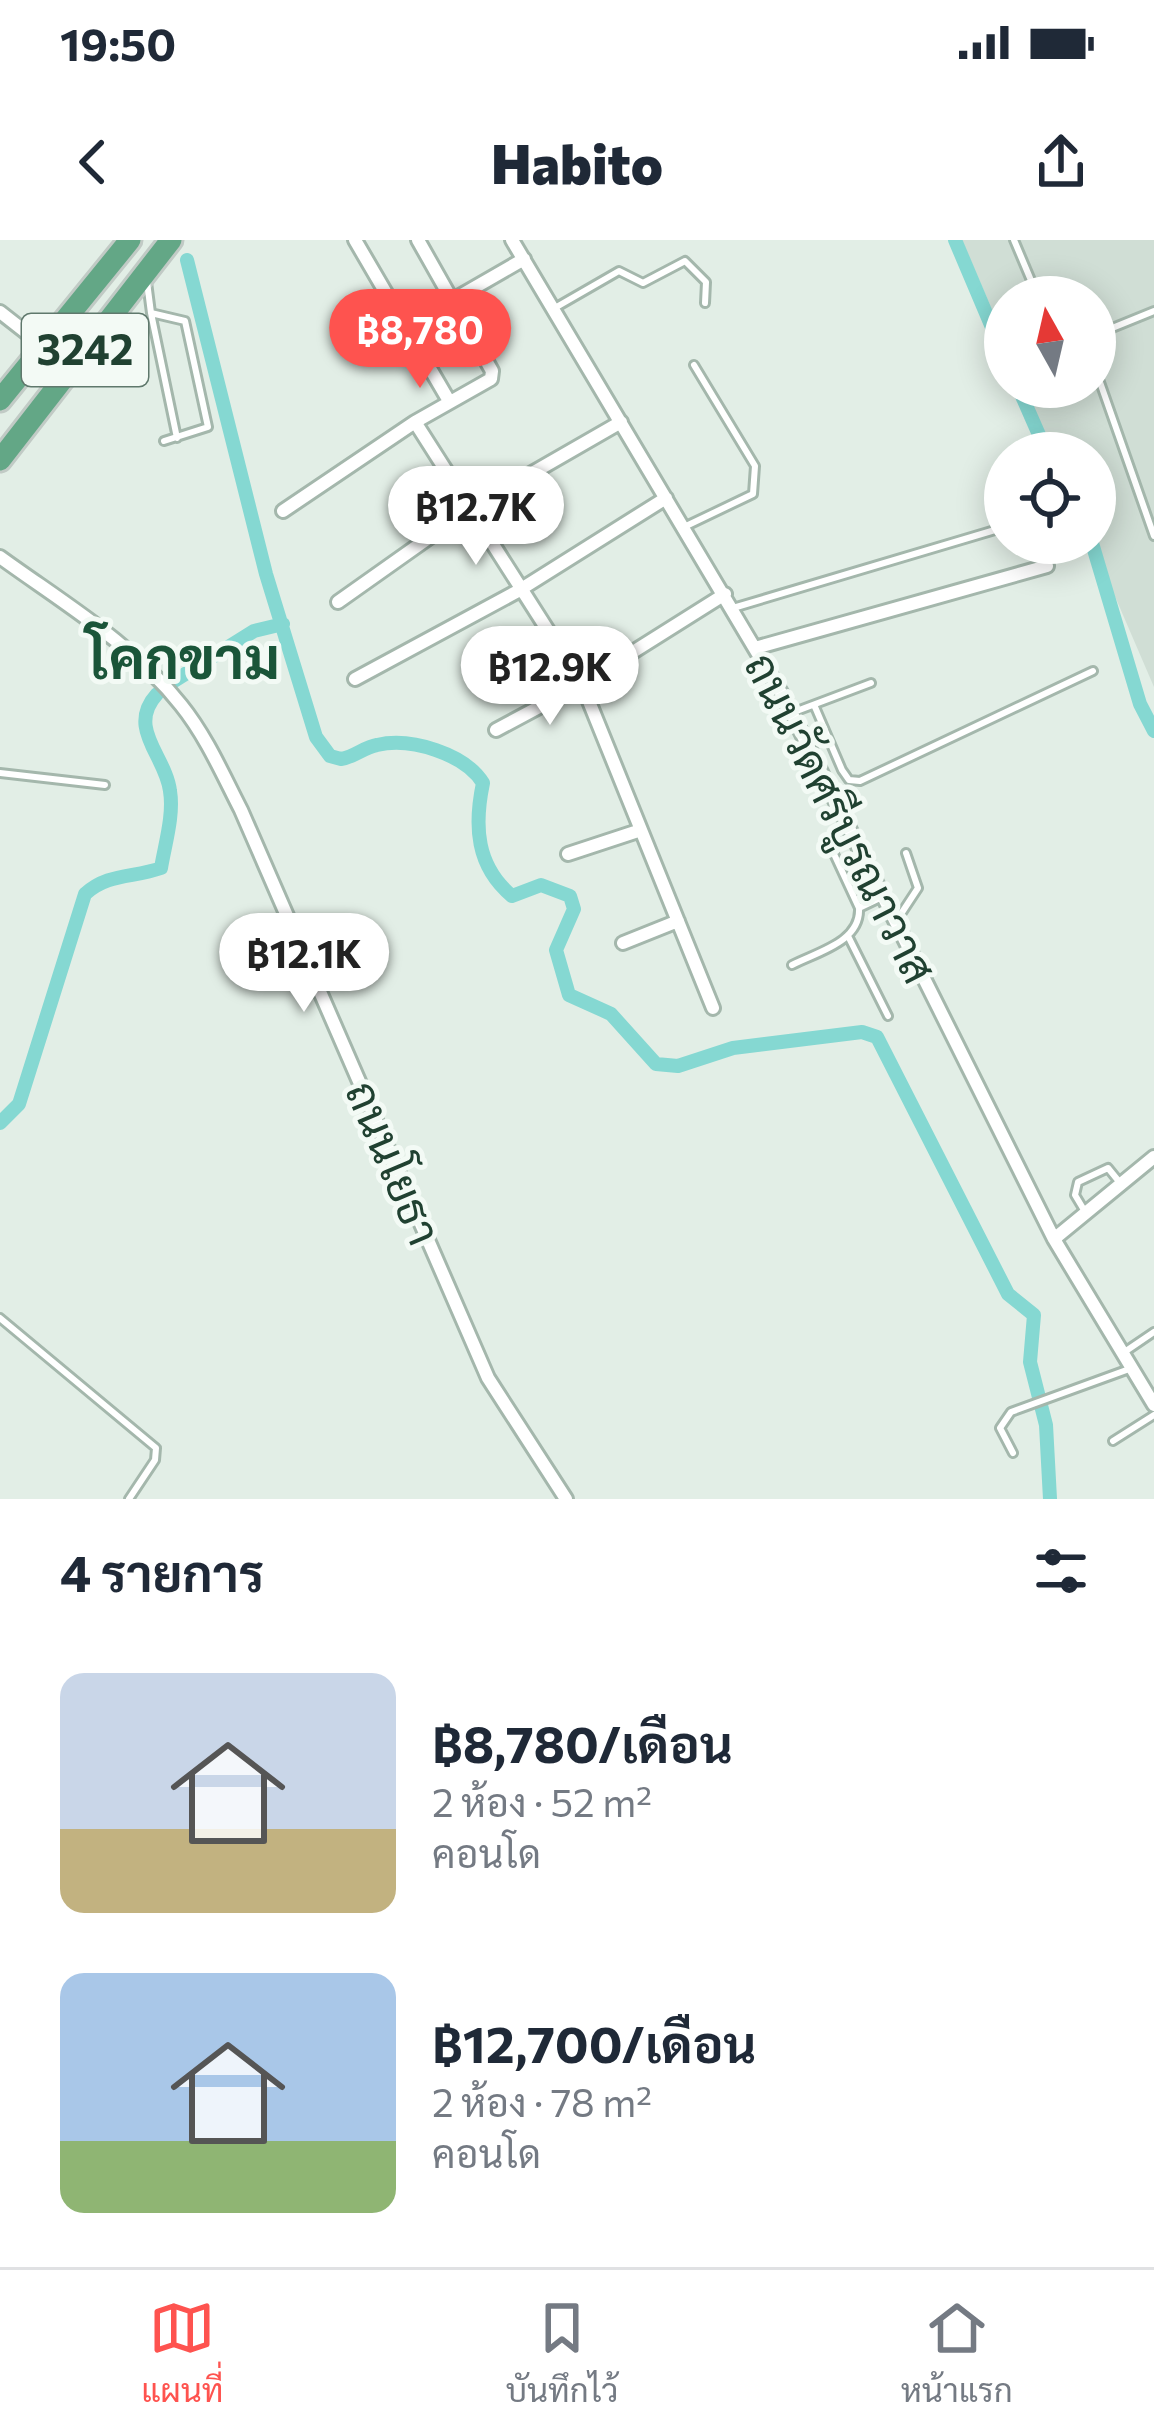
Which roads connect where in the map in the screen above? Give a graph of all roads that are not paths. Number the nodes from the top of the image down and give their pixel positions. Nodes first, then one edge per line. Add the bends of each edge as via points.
1 (130, 240) edge
2 (171, 240) edge
3 (356, 240) edge
4 (418, 240) edge
5 (512, 240) edge
6 (1014, 240) edge
7 (524, 259) junction
8 (146, 273) junction
9 (1030, 276) edge
10 (452, 300) junction
11 (705, 303) dead end
12 (553, 309) junction
13 (1154, 311) edge
14 (0, 312) edge
15 (152, 313) junction
16 (1116, 326) edge
17 (406, 327) junction
18 (46, 348) junction
19 (694, 365) dead end
20 (0, 400) edge
21 (449, 401) junction
22 (1109, 408) edge
23 (416, 422) junction
24 (621, 422) junction
25 (177, 439) junction
26 (164, 441) dead end
27 (0, 460) edge
28 (666, 498) junction
29 (468, 510) junction
30 (283, 511) dead end
31 (684, 527) junction
32 (984, 533) edge
33 (1154, 536) edge
34 (0, 557) edge
35 (1047, 566) dead end
36 (518, 591) junction
37 (725, 594) junction
38 (338, 602) dead end
39 (733, 608) junction
40 (755, 648) junction
41 (1093, 670) dead end
42 (356, 679) dead end
43 (871, 683) dead end
44 (582, 684) junction
45 (815, 707) junction
46 (791, 713) junction
47 (496, 730) dead end
48 (0, 772) edge
49 (105, 785) dead end
50 (641, 830) junction
51 (906, 853) dead end
52 (568, 854) dead end
53 (834, 854) dead end
54 (882, 897) junction
55 (859, 908) junction
56 (678, 921) junction
57 (894, 923) junction
58 (848, 936) junction
59 (623, 944) dead end
60 (792, 965) dead end
61 (713, 1008) dead end
62 (888, 1016) dead end
63 (1154, 1157) edge
64 (1121, 1184) junction
65 (1086, 1213) junction
66 (1054, 1239) junction
67 (0, 1318) edge
68 (1154, 1332) edge
69 (1123, 1353) junction
70 (1132, 1368) junction
71 (1154, 1405) edge
72 (1154, 1415) edge
73 (1113, 1441) dead end
74 (1013, 1453) dead end
75 (129, 1499) edge
76 (566, 1499) edge

1 - 18 main road, 3242
2 - 8 main road, 3242
3 - 17 street
4 - 10 street
5 - 7 street, ถนนวัดศรีบูรณาวาส
6 - 9 lane
7 - 10 street
7 - 12 street, ถนนวัดศรีบูรณาวาส
8 - 15 lane
8 - 27 main road, 3242
10 - 17 street
10 - 21 street via 492,375
11 - 12 lane via 706,282 685,261 643,283 619,271
12 - 24 street, ถนนวัดศรีบูรณาวาส
13 - 16 lane
14 - 18 street
15 - 25 lane
15 - 25 lane via 185,321 208,427
17 - 21 street
18 - 20 main road, 3242
19 - 31 lane via 758,482 753,494
21 - 23 street
22 - 33 lane
23 - 29 street
23 - 30 street
24 - 28 street, ถนนวัดศรีบูรณาวาส
24 - 29 street
25 - 26 lane
28 - 31 street, ถนนวัดศรีบูรณาวาส
28 - 36 street
29 - 36 street
29 - 38 street
31 - 37 street, ถนนวัดศรีบูรณาวาส
32 - 39 lane
34 - 76 street, ถนนโยธา via 138,658 207,743 488,1378
35 - 40 street
36 - 42 street
36 - 44 street
37 - 39 street, ถนนวัดศรีบูรณาวาส
37 - 44 street
39 - 40 street, ถนนวัดศรีบูรณาวาส
40 - 46 street, ถนนวัดศรีบูรณาวาส
41 - 45 lane via 860,782 842,770
43 - 45 lane
44 - 47 street
44 - 50 street
45 - 46 lane
46 - 54 street, ถนนวัดศรีบูรณาวาส
48 - 49 lane
50 - 52 street
50 - 56 street
51 - 57 lane via 918,888
53 - 55 lane
54 - 55 lane
54 - 57 street, ถนนวัดศรีบูรณาวาส
55 - 58 lane
56 - 59 street
56 - 61 street
57 - 66 street, ถนนวัดศรีบูรณาวาส
58 - 60 lane
58 - 62 lane
63 - 64 street
64 - 65 street
64 - 65 lane via 1108,1168 1078,1182 1075,1195
65 - 66 street
66 - 69 street, ถนนวัดศรีบูรณาวาส
67 - 75 lane via 156,1448
68 - 69 lane
69 - 70 street, ถนนวัดศรีบูรณาวาส
70 - 71 street, ถนนวัดศรีบูรณาวาส
70 - 74 lane via 1003,1418
72 - 73 lane

